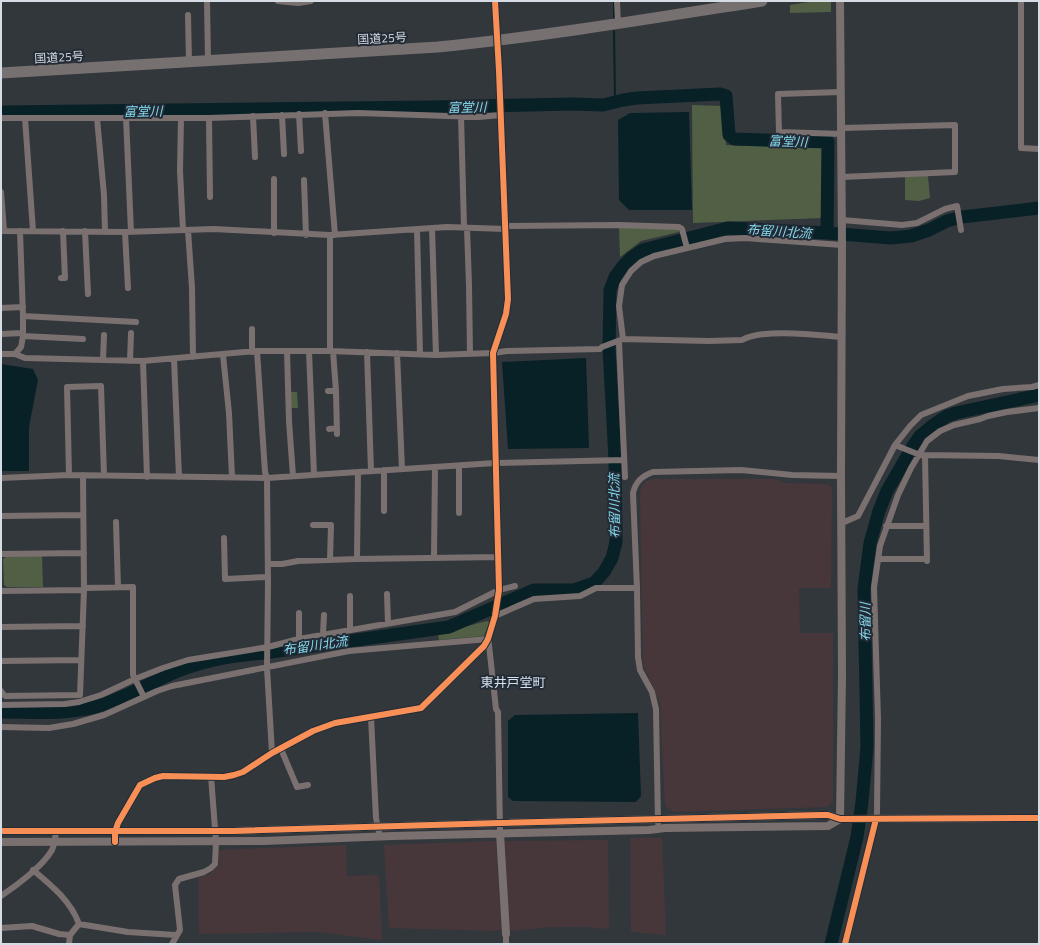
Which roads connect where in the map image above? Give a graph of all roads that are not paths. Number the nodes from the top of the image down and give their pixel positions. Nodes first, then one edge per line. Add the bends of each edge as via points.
1 (207, 1) edge
2 (278, 1) edge
3 (310, 1) edge
4 (495, 1) edge
5 (617, 1) edge
6 (762, 1) edge
7 (840, 1) edge
8 (1021, 1) edge
9 (733, 3) edge
10 (188, 15) dead end
11 (618, 25) junction
12 (498, 41) junction
13 (208, 61) junction
14 (189, 62) junction
15 (1, 73) edge
16 (841, 92) junction
17 (501, 110) junction
18 (325, 113) junction
19 (299, 114) junction
20 (282, 115) junction
21 (253, 116) junction
22 (461, 116) junction
23 (126, 117) junction
24 (1, 118) edge
25 (25, 118) junction
26 (97, 118) junction
27 (181, 118) junction
28 (209, 118) junction
29 (842, 131) junction
30 (1039, 149) edge
31 (301, 151) dead end
32 (284, 154) dead end
33 (255, 157) dead end
34 (842, 177) junction
35 (274, 179) dead end
36 (304, 180) dead end
37 (1, 192) edge
38 (210, 197) dead end
39 (842, 223) junction
40 (506, 227) junction
41 (432, 228) junction
42 (466, 228) junction
43 (960, 228) dead end
44 (417, 229) junction
45 (185, 230) junction
46 (2, 231) edge
47 (20, 231) junction
48 (33, 231) junction
49 (63, 231) junction
50 (85, 231) junction
51 (105, 232) junction
52 (128, 232) junction
53 (274, 233) junction
54 (306, 235) junction
55 (332, 235) junction
56 (842, 243) junction
57 (687, 248) junction
58 (61, 278) dead end
59 (128, 288) dead end
60 (88, 294) dead end
61 (23, 307) junction
62 (1, 308) edge
63 (23, 316) junction
64 (136, 322) dead end
65 (252, 329) dead end
66 (131, 333) dead end
67 (1, 334) edge
68 (23, 334) junction
69 (104, 335) dead end
70 (842, 337) junction
71 (83, 339) dead end
72 (620, 341) junction
73 (287, 351) junction
74 (310, 351) junction
75 (332, 351) junction
76 (254, 352) junction
77 (367, 352) junction
78 (397, 353) junction
79 (493, 353) junction
80 (1, 354) edge
81 (15, 354) junction
82 (420, 354) junction
83 (470, 354) junction
84 (223, 355) junction
85 (436, 355) junction
86 (193, 357) junction
87 (174, 359) junction
88 (103, 360) junction
89 (130, 361) junction
90 (143, 361) junction
91 (1039, 385) edge
92 (328, 391) dead end
93 (336, 391) junction
94 (1039, 408) edge
95 (329, 429) dead end
96 (897, 446) junction
97 (921, 455) junction
98 (624, 460) junction
99 (1039, 460) edge
100 (495, 463) junction
101 (459, 466) junction
102 (435, 467) junction
103 (402, 469) junction
104 (384, 470) junction
105 (371, 471) junction
106 (358, 472) junction
107 (69, 475) junction
108 (83, 475) junction
109 (104, 475) junction
110 (314, 475) junction
111 (147, 476) junction
112 (293, 476) junction
113 (841, 476) junction
114 (179, 477) junction
115 (232, 477) junction
116 (625, 477) dead end
117 (1, 478) edge
118 (267, 478) junction
119 (384, 511) dead end
120 (459, 513) dead end
121 (83, 515) junction
122 (1, 516) edge
123 (116, 522) dead end
124 (842, 523) junction
125 (313, 525) dead end
126 (886, 526) junction
127 (926, 526) junction
128 (224, 538) dead end
129 (84, 553) junction
130 (1, 554) edge
131 (498, 557) junction
132 (434, 558) junction
133 (357, 559) junction
134 (878, 559) junction
135 (330, 560) junction
136 (268, 564) junction
137 (267, 577) junction
138 (515, 586) dead end
139 (118, 587) junction
140 (637, 588) junction
141 (84, 589) junction
142 (1, 591) edge
143 (498, 593) junction
144 (387, 594) dead end
145 (350, 596) dead end
146 (299, 613) dead end
147 (495, 614) junction
148 (324, 615) dead end
149 (388, 623) junction
150 (83, 626) junction
151 (1, 627) edge
152 (350, 630) junction
153 (323, 634) junction
154 (299, 639) junction
155 (488, 639) junction
156 (268, 647) junction
157 (81, 660) junction
158 (1, 661) edge
159 (267, 668) junction
160 (136, 680) junction
161 (1, 691) edge
162 (144, 696) junction
163 (1, 705) edge
164 (371, 717) junction
165 (1, 727) edge
166 (281, 749) junction
167 (272, 753) junction
168 (212, 776) junction
169 (308, 785) dead end
170 (1039, 818) edge
171 (658, 819) junction
172 (843, 819) junction
173 (873, 819) junction
174 (500, 823) junction
175 (378, 827) junction
176 (658, 829) junction
177 (1, 832) edge
178 (56, 832) junction
179 (115, 832) junction
180 (215, 832) junction
181 (500, 833) junction
182 (380, 837) junction
183 (1, 842) edge
184 (55, 842) junction
185 (115, 842) junction
186 (216, 842) junction
187 (33, 870) junction
188 (1, 896) edge
189 (79, 924) junction
190 (1, 928) edge
191 (506, 934) joint
192 (70, 935) junction
193 (176, 935) junction
194 (68, 944) edge
195 (172, 944) edge
196 (506, 944) edge

1 - 13 street
2 - 3 street
4 - 12 street
5 - 11 street
6 - 9 highway, 国道25号
7 - 16 street
8 - 30 street via 1021,148
9 - 11 highway, 国道25号
10 - 14 street
11 - 12 highway, 国道25号
12 - 13 highway, 国道25号
12 - 17 street
13 - 14 highway, 国道25号
14 - 15 highway, 国道25号
16 - 29 street
16 - 29 street via 778,94 779,132
17 - 22 street via 479,116
17 - 40 street
18 - 19 street
18 - 22 street
18 - 55 street
19 - 20 street
19 - 31 street
20 - 21 street
20 - 32 street
21 - 28 street
21 - 33 street
22 - 42 street
23 - 26 street
23 - 27 street
23 - 52 street
24 - 25 street
25 - 26 street
25 - 48 street
26 - 51 street
27 - 28 street
27 - 45 street via 180,178
28 - 38 street
29 - 34 street
29 - 34 street via 955,125 955,172
34 - 39 street
35 - 53 street
36 - 54 street
37 - 46 street
39 - 43 street via 917,223 957,206
39 - 56 street
40 - 42 street
40 - 57 street via 679,227
40 - 79 street via 508,299 506,314
41 - 42 street
41 - 44 street
41 - 85 street
42 - 83 street
44 - 55 street
44 - 82 street
45 - 52 street
45 - 53 street
45 - 86 street via 192,288
46 - 47 street
47 - 48 street
47 - 61 street
48 - 49 street
49 - 50 street
49 - 58 street via 65,278
50 - 51 street
50 - 60 street
51 - 52 street
52 - 59 street
53 - 54 street
54 - 55 street
55 - 75 street
56 - 57 street via 745,238 725,239
56 - 70 street
57 - 72 street via 648,259 630,271 622,285 619,306
61 - 62 street
61 - 63 street
63 - 64 street
63 - 68 street
65 - 76 street
66 - 89 street
67 - 68 street
68 - 71 street
68 - 81 street via 21,347
69 - 88 street
70 - 72 street via 765,334 742,340
70 - 113 street
72 - 79 street via 600,349
72 - 98 street
73 - 74 street
73 - 76 street
73 - 112 street
74 - 75 street
74 - 110 street
75 - 77 street
75 - 93 street
76 - 84 street
76 - 118 street
77 - 78 street
77 - 105 street
78 - 82 street
78 - 103 street
79 - 83 street
79 - 100 street
80 - 81 street
81 - 88 street via 25,358
82 - 85 street
83 - 85 street
84 - 86 street
84 - 115 street
86 - 87 street
87 - 90 street
87 - 114 street
88 - 89 street
89 - 90 street
90 - 111 street
91 - 96 street via 982,393 951,402 921,415
92 - 93 street
93 - 95 street via 337,431
94 - 97 street via 1007,412 954,425 940,431 928,441
96 - 97 street
96 - 124 street via 858,516
97 - 99 street via 999,456
97 - 126 street via 911,468
97 - 127 street
98 - 100 street
98 - 116 street
100 - 101 street
100 - 131 street
101 - 102 street
101 - 120 street
102 - 103 street
102 - 132 street
103 - 104 street
104 - 105 street
104 - 119 street
105 - 106 street
106 - 110 street
106 - 133 street
107 - 108 street
107 - 109 street via 67,387 101,386
107 - 117 street
108 - 109 street
108 - 121 street
109 - 111 street
110 - 112 street
111 - 114 street
112 - 118 street
113 - 124 street
113 - 140 street via 741,470 653,472 646,475 635,485 633,493
114 - 115 street
115 - 118 street
118 - 136 street
121 - 122 street
121 - 129 street
123 - 139 street
124 - 172 street
125 - 135 street via 330,525
126 - 127 street
126 - 134 street
127 - 134 street via 927,560
128 - 137 street via 225,579
129 - 130 street
129 - 141 street
131 - 132 street
131 - 143 street
132 - 133 street
133 - 135 street
134 - 173 street via 874,588 878,719 877,813
135 - 136 street
136 - 137 street
137 - 156 street
138 - 143 street
139 - 141 street
139 - 160 street via 133,587 133,675
140 - 147 street via 596,588 580,596 534,599
140 - 171 street via 640,670 652,692 656,709
141 - 142 street
141 - 150 street
143 - 147 street
143 - 149 street via 455,612
144 - 149 street
145 - 152 street
146 - 154 street
147 - 155 street
148 - 153 street
149 - 152 street
150 - 151 street
150 - 157 street
152 - 153 street
153 - 154 street
154 - 156 street
155 - 159 street via 349,651
155 - 164 street via 484,646 421,708
155 - 174 street via 498,712
156 - 159 street
156 - 160 street via 188,660
157 - 158 street
157 - 161 street via 80,695 5,696
159 - 162 street via 172,686
159 - 167 street
160 - 162 street
160 - 163 street via 80,702
162 - 165 street via 104,715 73,724 49,728
164 - 166 street via 335,723
164 - 175 street
166 - 167 street
166 - 169 street via 297,787
167 - 168 street via 243,772
168 - 179 street via 163,776 140,785
168 - 180 street
170 - 173 street
171 - 172 street via 821,815
171 - 174 street
171 - 176 street
172 - 173 street
172 - 176 street via 828,826
174 - 175 street
174 - 181 street
175 - 180 street
175 - 182 street
176 - 181 street
177 - 178 street
178 - 179 street
178 - 184 street
179 - 180 street
179 - 185 street
180 - 186 street
181 - 182 street
181 - 191 street
182 - 186 street
183 - 184 street
184 - 185 street
184 - 187 street via 45,860
185 - 186 street
186 - 193 street via 215,864 211,868 179,879 175,885 180,930
187 - 188 street
187 - 189 street via 64,899
189 - 192 street
189 - 193 street via 128,932
190 - 192 street via 32,926
191 - 196 street
192 - 194 street
193 - 195 street

